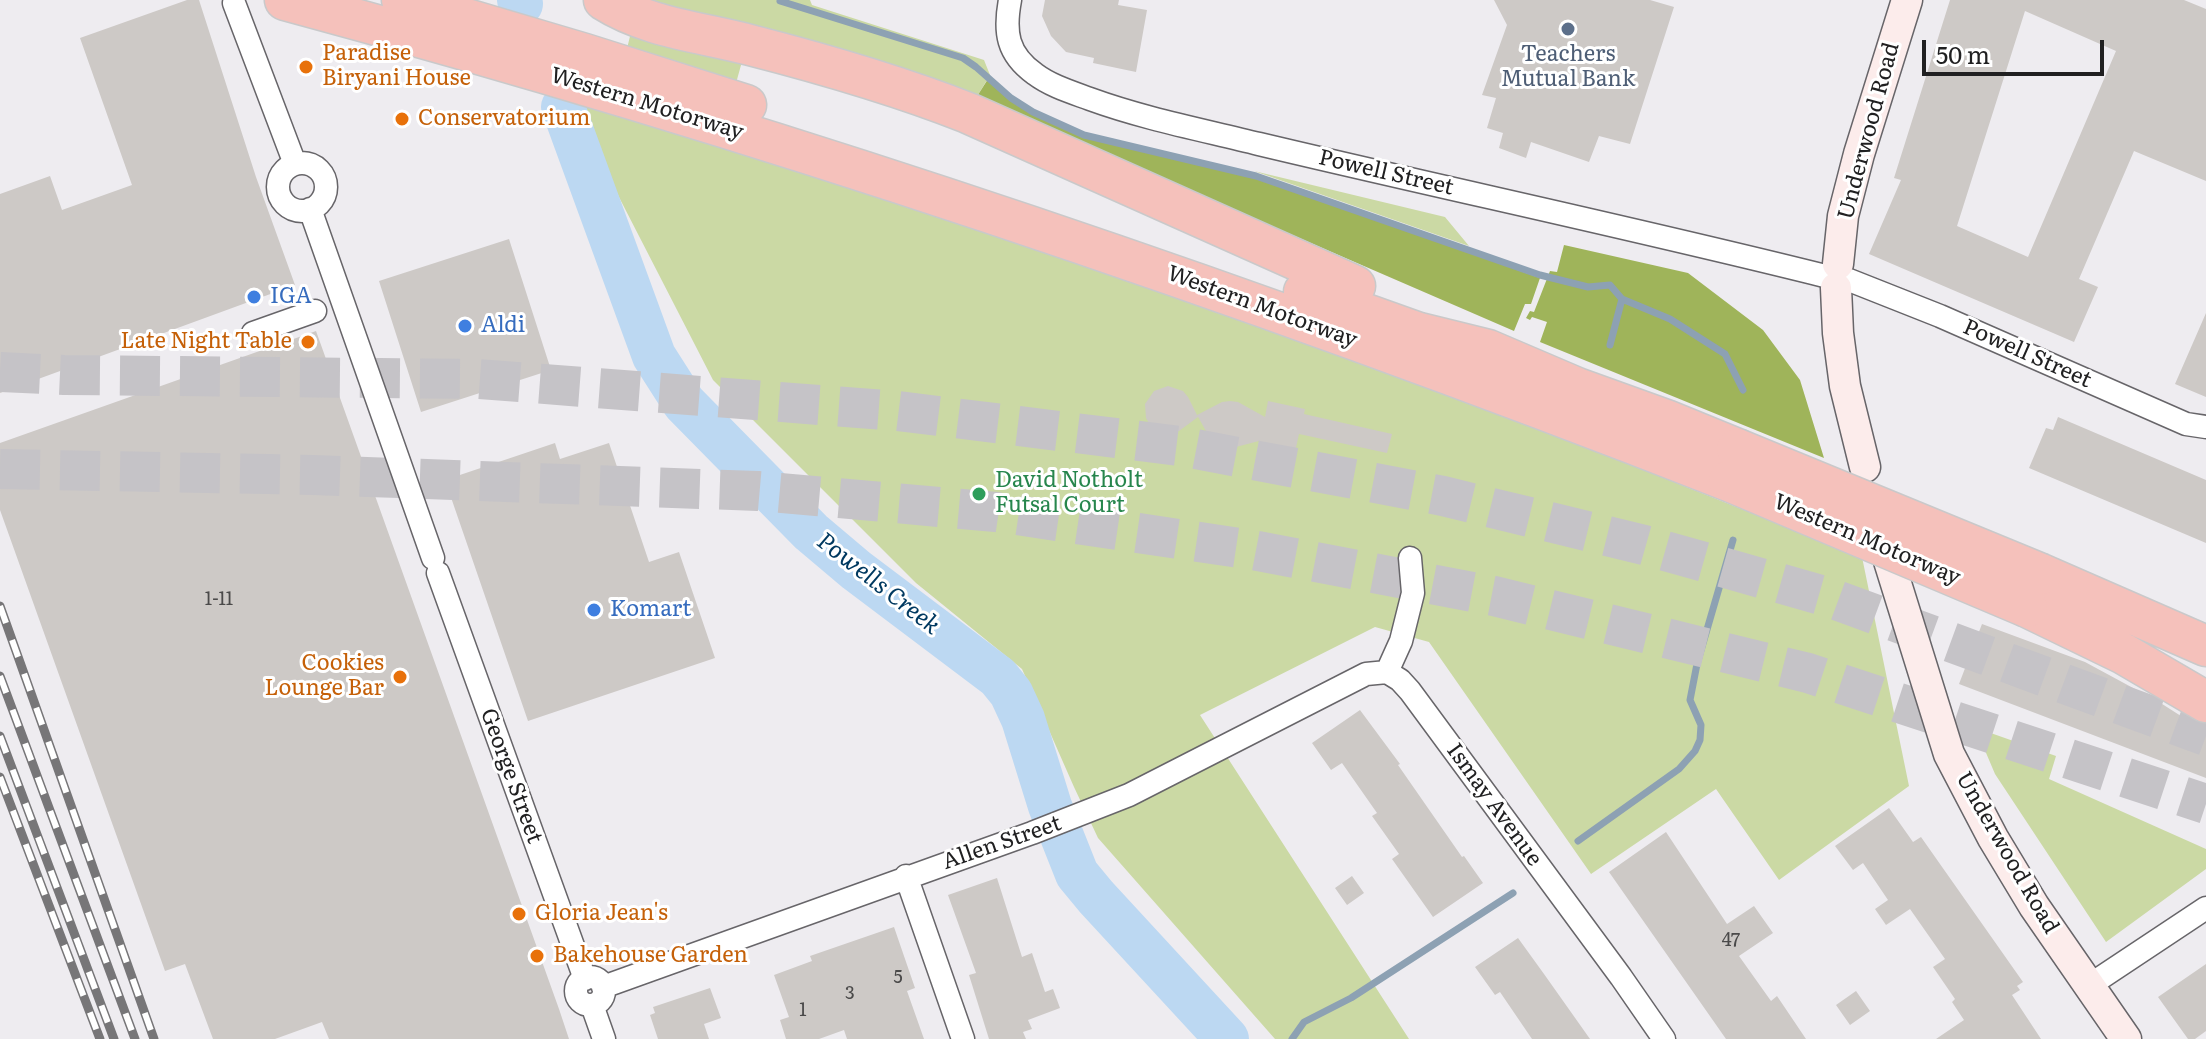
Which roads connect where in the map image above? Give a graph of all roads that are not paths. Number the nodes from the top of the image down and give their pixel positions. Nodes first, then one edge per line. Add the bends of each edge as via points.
1 (285, 0) edge
2 (402, 0) edge
3 (604, 0) edge
4 (1010, 0) edge
5 (1907, 0) edge
6 (234, 3) dead end
7 (791, 133) junction
8 (295, 164) junction
9 (310, 209) junction
10 (1837, 277) junction
11 (315, 311) dead end
12 (253, 333) dead end
13 (1488, 350) junction
14 (2206, 427) edge
15 (1733, 465) junction
16 (1865, 467) dead end
17 (1410, 558) dead end
18 (1889, 561) dead end
19 (2206, 646) edge
20 (1387, 672) junction
21 (2206, 702) edge
22 (906, 876) junction
23 (2206, 908) edge
24 (2090, 985) junction
25 (593, 990) junction
26 (604, 1039) edge
27 (963, 1039) edge
28 (1664, 1039) edge
29 (2126, 1039) edge

1 - 7 highway, Western Motorway
2 - 7 highway, Western Motorway via 585,54
3 - 13 highway via 656,24 882,82 968,113
4 - 10 street, Powell Street via 1006,22 1013,52 1039,77 1087,98
5 - 10 main road, Underwood Road via 1843,216
6 - 8 street
7 - 13 highway, Western Motorway via 1209,259 1419,333
7 - 15 highway, Western Motorway via 1595,429
8 - 9 street via 315,167 324,177 325,193
8 - 9 street via 279,178 280,197 294,210
9 - 25 street, George Street
10 - 14 street, Powell Street via 1940,316 2186,424
10 - 16 main road, Underwood Road via 1845,386
11 - 12 street
13 - 15 highway, Western Motorway via 1666,420
15 - 19 highway, Western Motorway, bridge via 2041,574
15 - 21 highway, Western Motorway, bridge via 2124,654
17 - 20 street via 1413,593
18 - 24 main road, Underwood Road via 1949,754 2034,906
20 - 22 street, Allen Street via 1366,674 1135,792
20 - 28 street, Ismay Avenue via 1410,691
22 - 25 street, Allen Street
22 - 27 street
23 - 24 street
24 - 29 main road, Underwood Road
25 - 26 street, George Street

